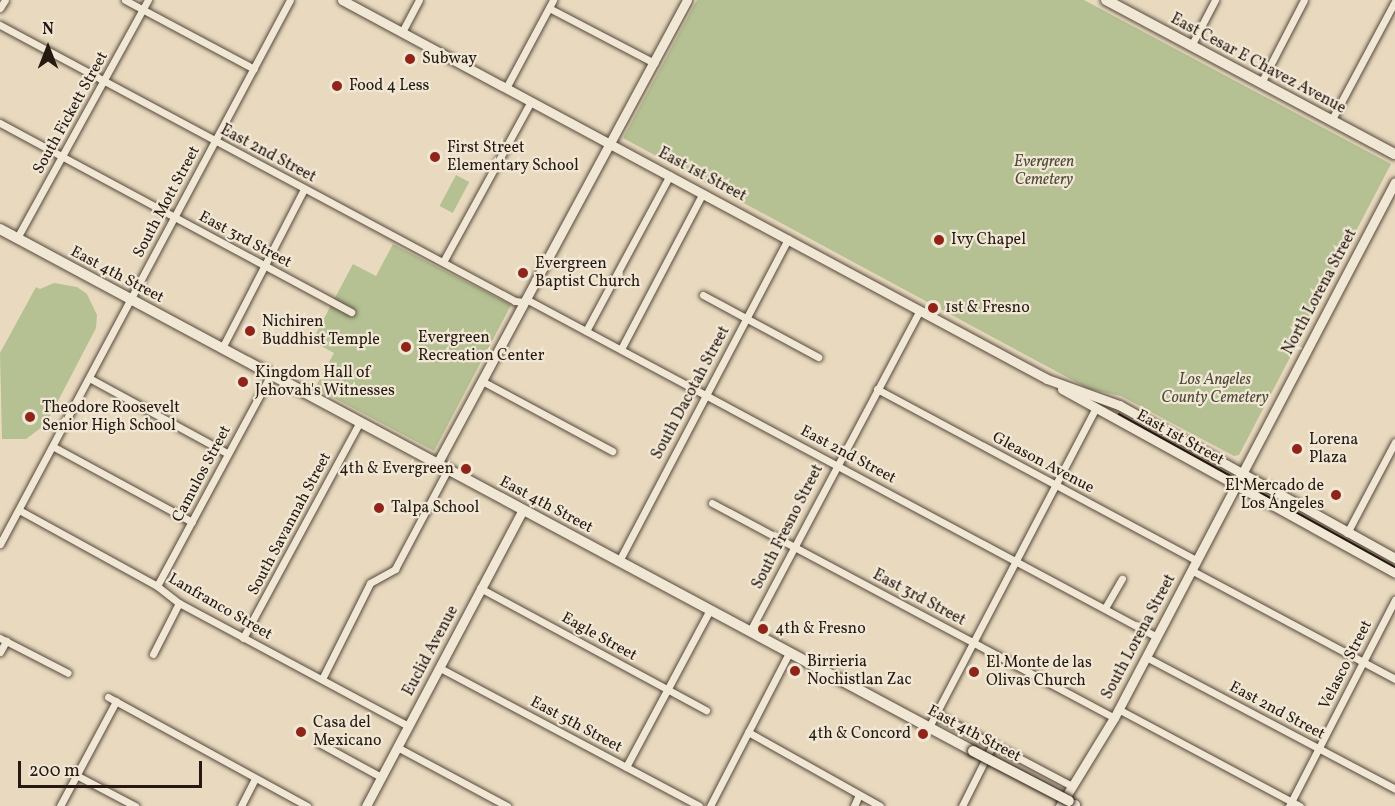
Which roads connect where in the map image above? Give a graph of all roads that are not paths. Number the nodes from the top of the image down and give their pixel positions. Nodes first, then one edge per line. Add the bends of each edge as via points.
1 (4, 0) edge
2 (125, 0) edge
3 (148, 0) edge
4 (290, 0) edge
5 (342, 0) edge
6 (419, 0) edge
7 (553, 0) edge
8 (687, 0) edge
9 (1106, 0) edge
10 (1215, 0) edge
11 (1304, 0) edge
12 (1395, 2) edge
13 (1122, 4) edge
14 (0, 8) edge
15 (549, 8) junction
16 (143, 10) junction
17 (0, 25) edge
18 (402, 32) junction
19 (1191, 46) junction
20 (654, 63) junction
21 (254, 69) junction
22 (105, 80) junction
23 (1261, 83) junction
24 (506, 88) junction
25 (531, 101) junction
26 (1331, 121) junction
27 (0, 123) edge
28 (215, 141) junction
29 (610, 143) junction
30 (1395, 154) edge
31 (61, 157) junction
32 (670, 176) junction
33 (1395, 182) edge
34 (304, 189) junction
35 (703, 193) junction
36 (173, 217) junction
37 (0, 229) edge
38 (17, 238) junction
39 (788, 239) junction
40 (443, 262) junction
41 (265, 265) junction
42 (703, 295) dead end
43 (131, 300) junction
44 (525, 301) junction
45 (920, 310) junction
46 (351, 312) dead end
47 (746, 319) junction
48 (586, 331) junction
49 (222, 348) junction
50 (621, 349) junction
51 (818, 357) dead end
52 (271, 374) junction
53 (91, 379) junction
54 (1047, 379) junction
55 (482, 381) junction
56 (877, 389) junction
57 (706, 395) junction
58 (1096, 408) junction
59 (360, 422) junction
60 (1395, 442) edge
61 (54, 447) junction
62 (612, 451) dead end
63 (227, 453) junction
64 (437, 464) junction
65 (836, 465) junction
66 (448, 469) junction
67 (1239, 479) junction
68 (1055, 485) junction
69 (712, 502) dead end
70 (19, 510) junction
71 (523, 510) junction
72 (192, 522) junction
73 (1347, 533) junction
74 (0, 544) edge
75 (794, 547) junction
76 (1395, 558) edge
77 (1016, 559) junction
78 (1196, 560) junction
79 (619, 561) junction
80 (1191, 570) junction
81 (1395, 573) edge
82 (1122, 578) dead end
83 (157, 586) junction
84 (480, 588) junction
85 (1395, 600) edge
86 (179, 603) junction
87 (1105, 608) junction
88 (710, 610) junction
89 (750, 631) junction
90 (1156, 637) junction
91 (243, 638) junction
92 (3, 639) edge
93 (973, 643) junction
94 (0, 652) edge
95 (789, 653) junction
96 (153, 654) dead end
97 (1146, 657) junction
98 (1362, 662) junction
99 (440, 668) junction
100 (68, 673) dead end
101 (322, 679) junction
102 (1395, 679) edge
103 (666, 689) junction
104 (108, 697) dead end
105 (116, 701) junction
106 (706, 710) dead end
107 (936, 714) junction
108 (1116, 714) junction
109 (408, 726) junction
110 (929, 728) junction
111 (748, 732) junction
112 (319, 743) dead end
113 (993, 744) junction
114 (398, 747) junction
115 (1318, 748) junction
116 (626, 767) junction
117 (76, 775) junction
118 (381, 777) junction
119 (255, 778) junction
120 (1072, 786) junction
121 (1395, 789) edge
122 (859, 795) junction
123 (1290, 804) edge
124 (1071, 805) edge
125 (60, 806) edge
126 (135, 806) edge
127 (241, 806) edge
128 (308, 806) edge
129 (366, 806) edge
130 (507, 806) edge
131 (699, 806) edge
132 (710, 806) edge
133 (854, 806) edge
134 (880, 806) edge
135 (962, 806) edge
136 (1300, 806) edge

1 - 14 street
2 - 16 street
3 - 16 street, South Fickett Street
4 - 21 street, South Mott Street
5 - 18 street, East 1st Street
6 - 18 street
7 - 15 street
8 - 20 street
9 - 13 main road, East Cesar E Chavez Avenue
10 - 19 street
11 - 23 street
12 - 26 street
13 - 19 main road, East Cesar E Chavez Avenue
15 - 20 street
15 - 24 street
16 - 21 street
16 - 22 street, South Fickett Street
17 - 22 street, East 2nd Street
18 - 24 street, East 1st Street
19 - 23 main road, East Cesar E Chavez Avenue
20 - 29 street
21 - 28 street, South Mott Street
22 - 28 street, East 2nd Street
22 - 31 street, South Fickett Street
23 - 26 main road, East Cesar E Chavez Avenue
24 - 25 street, East 1st Street
25 - 29 street, East 1st Street
25 - 40 street
26 - 30 main road, East Cesar E Chavez Avenue
27 - 31 street, East 3rd Street
28 - 34 street, East 2nd Street
28 - 36 street, South Mott Street
29 - 32 street, East 1st Street
29 - 44 street
31 - 36 street, East 3rd Street
31 - 38 street, South Fickett Street
32 - 35 street, East 1st Street
32 - 48 street
33 - 67 street, North Lorena Street
34 - 40 street, East 2nd Street
34 - 41 street
35 - 39 street, East 1st Street
35 - 50 street
36 - 41 street, East 3rd Street
36 - 43 street, South Mott Street
37 - 38 main road, East 4th Street
38 - 43 main road, East 4th Street
39 - 45 street, East 1st Street
39 - 47 street, South Dacotah Street
40 - 44 street, East 2nd Street via 515,301
41 - 46 street, East 3rd Street
41 - 49 street
42 - 47 street
43 - 49 main road, East 4th Street
43 - 53 street, South Mott Street
44 - 48 street, East 2nd Street
44 - 55 street
45 - 54 street, East 1st Street
45 - 56 street, South Fresno Street
47 - 51 street
47 - 57 street, South Dacotah Street
48 - 50 street, East 2nd Street
49 - 52 main road, East 4th Street
50 - 57 street, East 2nd Street
52 - 59 main road, East 4th Street
52 - 63 street, Camulos Street
53 - 61 street, South Mott Street
53 - 63 street
54 - 58 street, East 1st Street
54 - 67 street, East 1st Street via 1119,405
55 - 62 street
55 - 64 street
56 - 65 street, South Fresno Street
56 - 68 street, Gleason Avenue
57 - 65 street, East 2nd Street
57 - 79 street, South Dacotah Street
58 - 67 street, East 1st Street
58 - 68 street
59 - 64 main road, East 4th Street
59 - 91 street, South Savannah Street
60 - 73 street
61 - 70 street, South Mott Street
61 - 72 street
63 - 72 street, Camulos Street
64 - 66 main road, East 4th Street
65 - 75 street, South Fresno Street
65 - 77 street, East 2nd Street
66 - 71 main road, East 4th Street
66 - 101 street via 395,568 370,583
67 - 73 street, East 1st Street
67 - 78 street, South Lorena Street
67 - 81 street, East 1st Street
68 - 77 street
68 - 78 street, Gleason Avenue
69 - 75 street, East 3rd Street
70 - 74 street, South Mott Street
70 - 83 street, Lanfranco Street
71 - 79 main road, East 4th Street
71 - 84 street, Euclid Avenue
72 - 83 street, Camulos Street
73 - 76 street, East 1st Street
75 - 89 street, South Fresno Street
75 - 93 street, East 3rd Street
77 - 87 street, East 2nd Street
77 - 93 street
78 - 80 street, South Lorena Street
79 - 88 main road, East 4th Street
80 - 90 street, South Lorena Street
80 - 98 street
82 - 87 street
83 - 86 street, Lanfranco Street
84 - 99 street, Euclid Avenue
84 - 103 street, Eagle Street
85 - 98 street, Velasco Street
86 - 91 street, Lanfranco Street
86 - 96 street
87 - 90 street, East 2nd Street
88 - 89 main road, East 4th Street
88 - 103 street
89 - 95 main road, East 4th Street
90 - 97 street, South Lorena Street
91 - 101 street, Lanfranco Street
92 - 94 street
92 - 100 street
93 - 107 street
93 - 108 street, East 3rd Street
95 - 110 main road, East 4th Street
95 - 111 street
97 - 108 street, South Lorena Street
97 - 115 street, East 2nd Street
98 - 102 street
98 - 115 street, Velasco Street
99 - 109 street, Euclid Avenue
99 - 116 street, East 5th Street
101 - 109 street, Lanfranco Street
103 - 106 street, Eagle Street
103 - 116 street
104 - 105 street
105 - 117 street
105 - 119 street
107 - 110 street
107 - 113 street, East 4th Street
108 - 120 street, South Lorena Street
108 - 123 street, East 3rd Street
109 - 114 street, Euclid Avenue
110 - 124 main road, East 4th Street, bridge
111 - 122 street
111 - 132 street
112 - 118 street
113 - 120 street, East 4th Street
113 - 135 street
114 - 118 street, Euclid Avenue
114 - 130 street
115 - 121 street, East 2nd Street
115 - 123 street, Velasco Street
116 - 131 street, East 5th Street
117 - 125 street
117 - 126 street
118 - 129 street, Euclid Avenue
119 - 127 street
119 - 128 street
120 - 124 street, South Lorena Street
122 - 133 street
122 - 134 street
123 - 136 street, East 3rd Street

